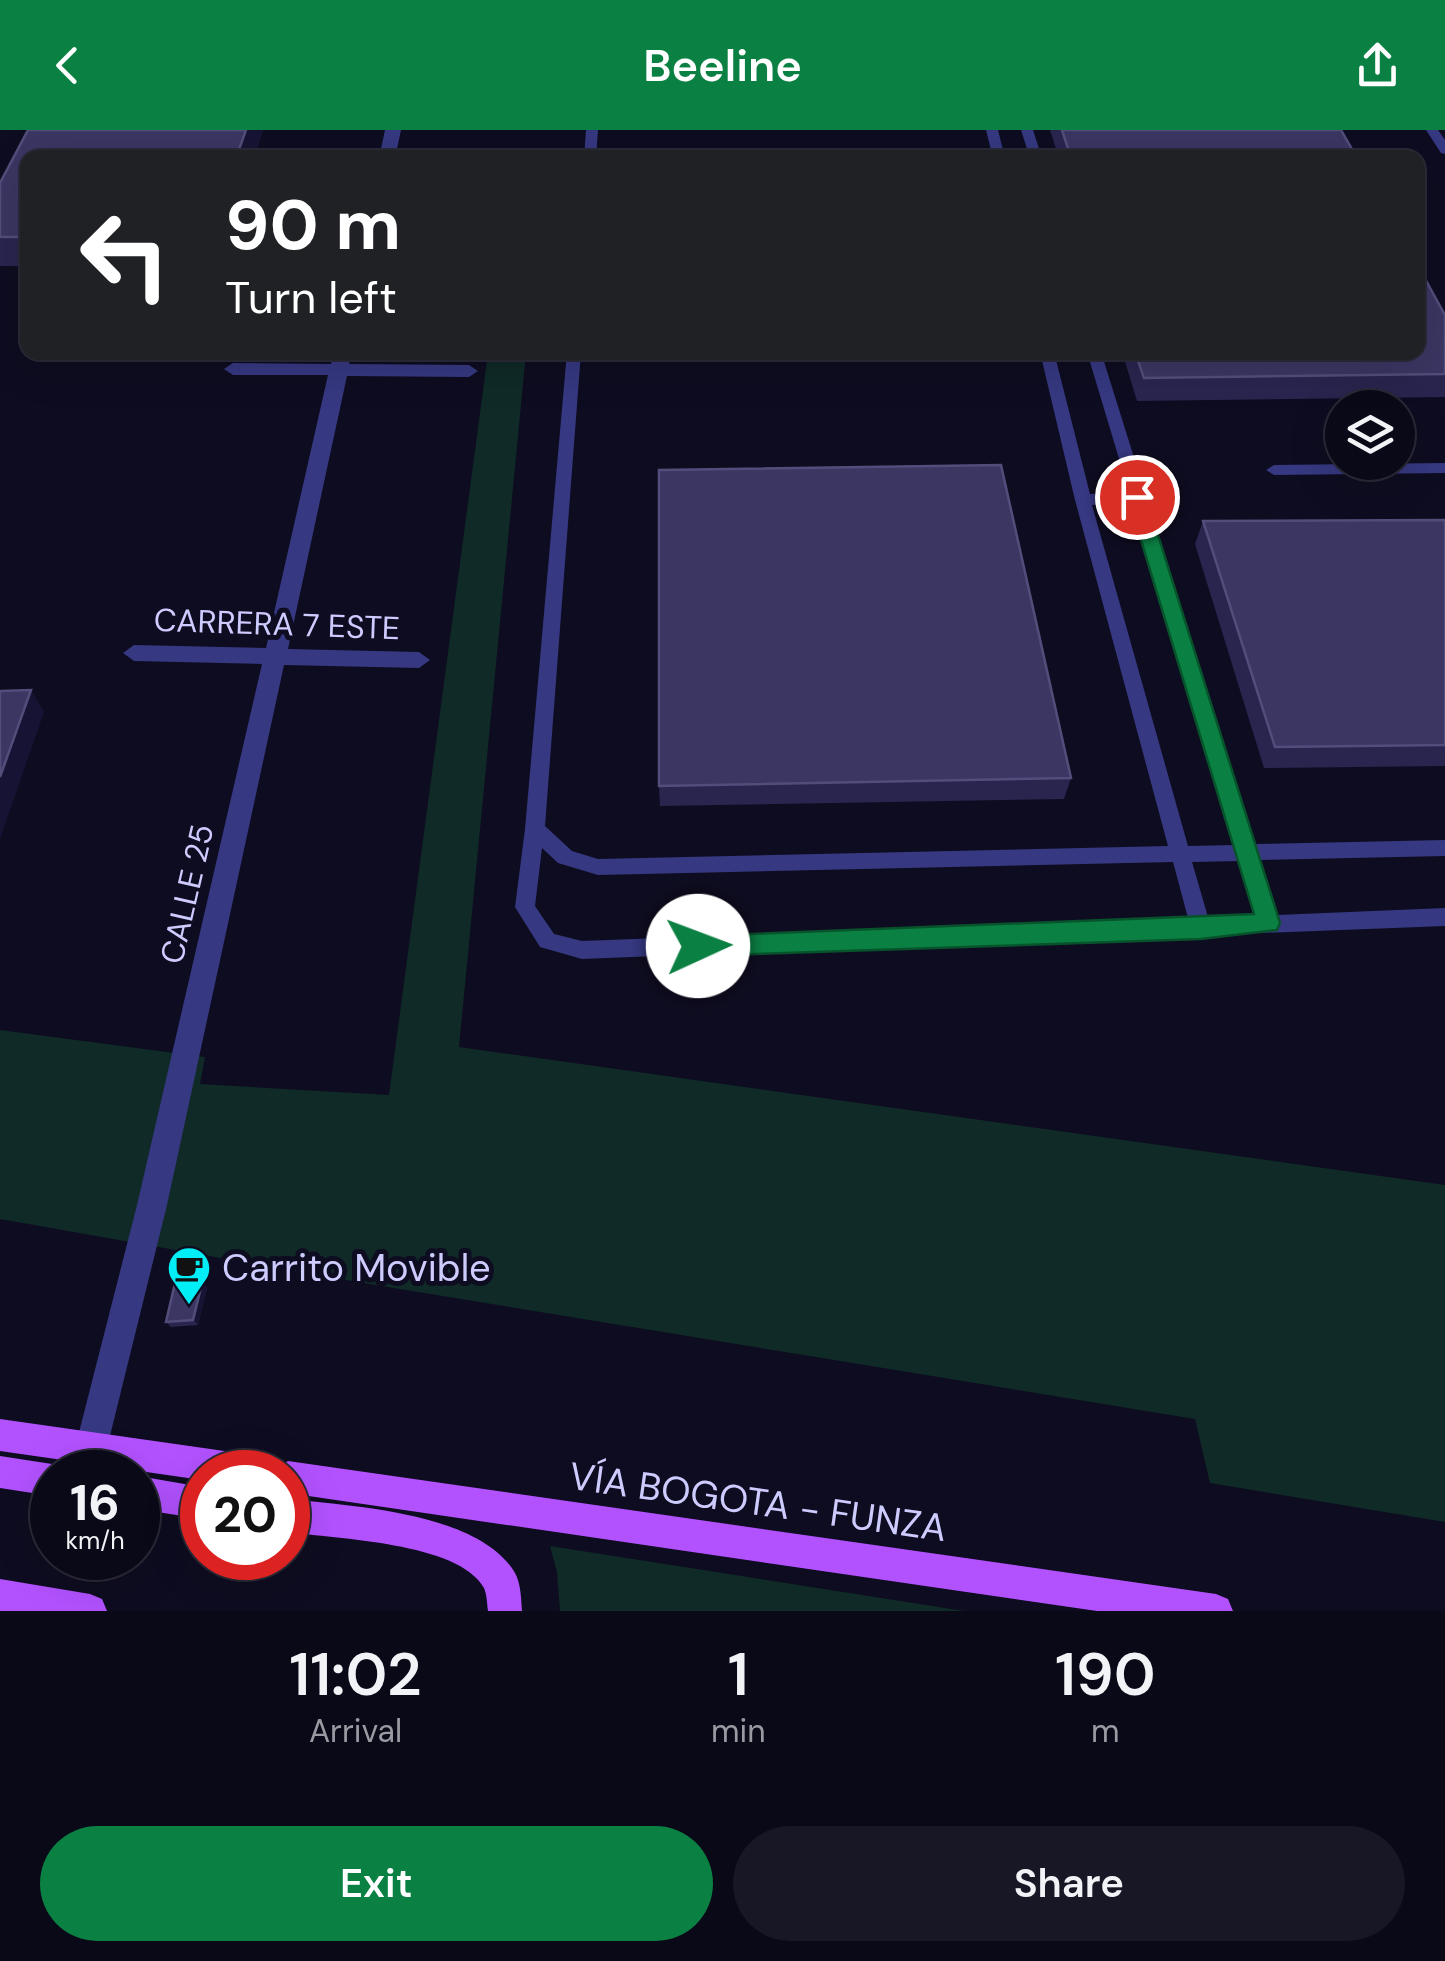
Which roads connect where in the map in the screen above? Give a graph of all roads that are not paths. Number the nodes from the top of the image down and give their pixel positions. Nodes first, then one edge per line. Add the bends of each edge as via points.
1 (1432, 130) edge
2 (1445, 150) edge
3 (573, 360) edge
4 (1049, 360) edge
5 (1096, 360) edge
6 (341, 361) edge
7 (234, 369) dead end
8 (469, 371) dead end
9 (1445, 468) edge
10 (1274, 470) dead end
11 (1137, 497) junction
12 (1083, 500) junction
13 (134, 652) dead end
14 (273, 657) junction
15 (420, 660) dead end
16 (535, 828) junction
17 (1445, 848) edge
18 (1244, 851) junction
19 (1182, 854) junction
20 (1445, 917) edge
21 (1269, 923) junction
22 (1201, 929) junction
23 (0, 1435) edge
24 (92, 1448) junction
25 (180, 1461) edge
26 (0, 1472) edge
27 (30, 1477) edge
28 (310, 1479) edge
29 (310, 1519) edge
30 (0, 1596) edge
31 (90, 1611) edge
32 (504, 1611) edge
33 (1216, 1611) edge

1 - 2 lane
3 - 16 lane
4 - 12 lane
5 - 11 lane
6 - 7 street
6 - 8 street
6 - 14 street, CALLE 25
9 - 10 lane
11 - 12 lane
11 - 18 lane
12 - 19 lane
13 - 14 street, CARRERA 7 ESTE
14 - 15 street, CARRERA 7 ESTE
14 - 24 street, CALLE 25
16 - 19 lane via 565,858 598,867
16 - 22 lane via 524,907 546,941 582,950
17 - 18 lane
18 - 19 lane
18 - 21 lane
19 - 22 lane
20 - 21 lane
21 - 22 lane
23 - 24 main road
24 - 25 main road
26 - 27 main road
28 - 33 main road, VÍA BOGOTA - FUNZA
29 - 32 main road via 461,1547 502,1581
30 - 31 main road

